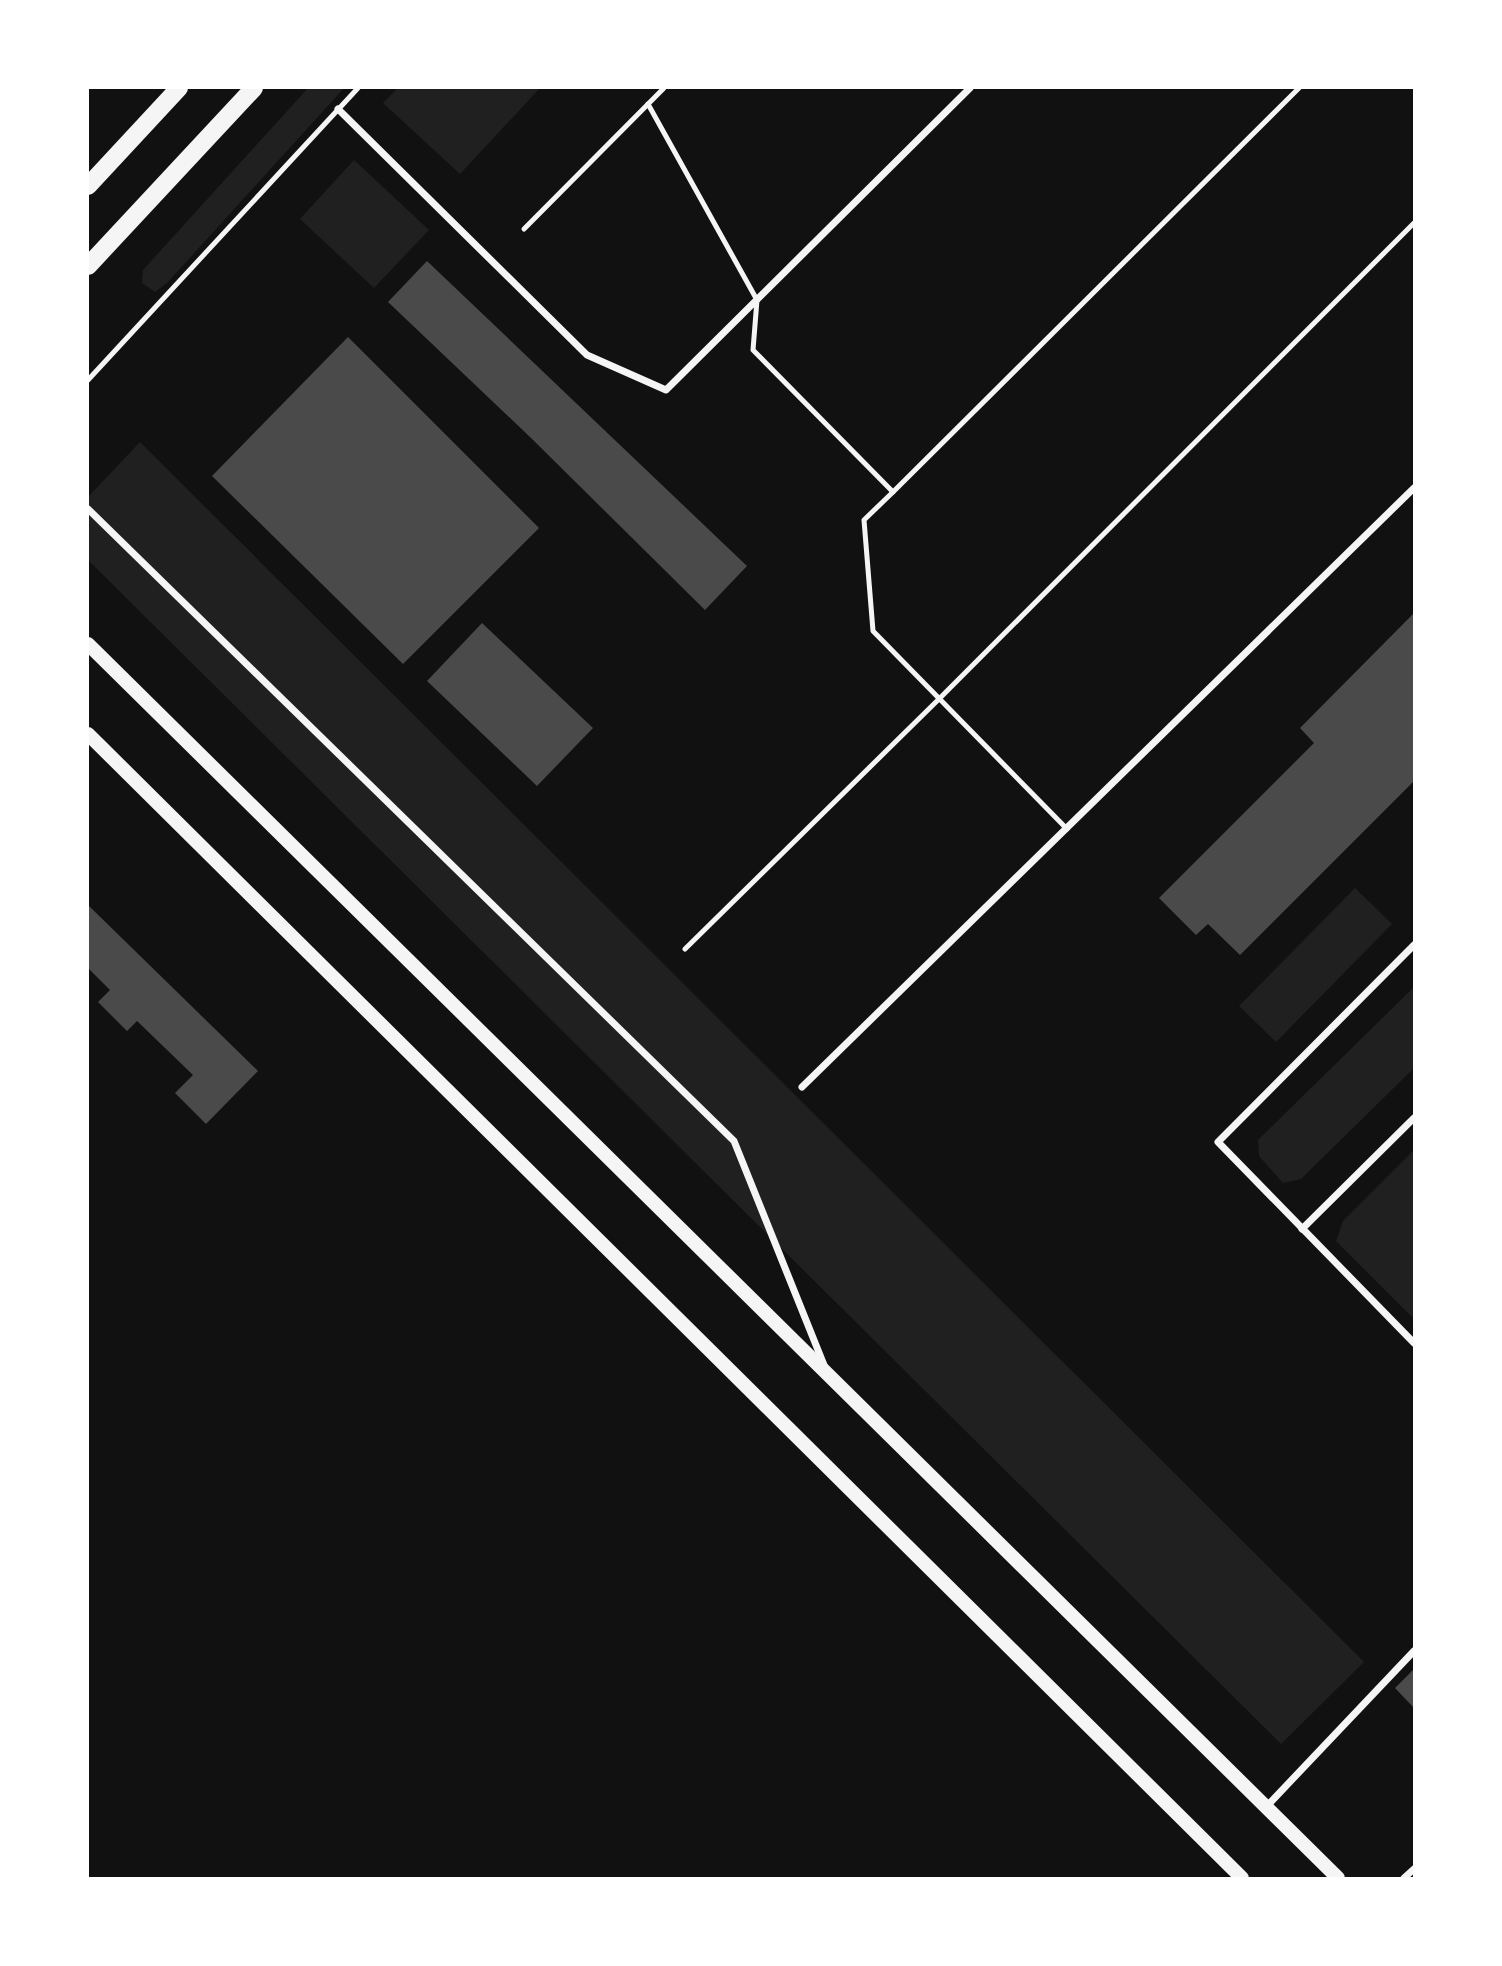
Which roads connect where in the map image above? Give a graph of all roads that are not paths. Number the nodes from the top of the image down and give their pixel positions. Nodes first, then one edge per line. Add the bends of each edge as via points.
1 (179, 88) edge
2 (254, 88) edge
3 (358, 88) edge
4 (664, 88) edge
5 (970, 88) edge
6 (1299, 88) edge
7 (648, 104) junction
8 (338, 109) junction
9 (88, 186) edge
10 (1415, 223) edge
11 (524, 229) dead end
12 (88, 266) edge
13 (757, 300) junction
14 (88, 380) edge
15 (1415, 488) edge
16 (892, 492) junction
17 (88, 509) edge
18 (88, 644) edge
19 (939, 699) junction
20 (88, 734) edge
21 (1067, 829) junction
22 (1415, 945) edge
23 (685, 948) dead end
24 (802, 1087) dead end
25 (1415, 1118) edge
26 (1302, 1228) junction
27 (1415, 1343) edge
28 (826, 1372) junction
29 (1415, 1651) edge
30 (1267, 1807) junction
31 (1415, 1869) edge
32 (1242, 1878) edge
33 (1338, 1878) edge
34 (1404, 1878) edge

1 - 9 main road
2 - 12 main road
3 - 8 lane
4 - 7 lane
5 - 13 street
6 - 16 lane
7 - 11 lane
7 - 13 lane
8 - 13 street via 587,355 666,390
8 - 14 lane
10 - 19 lane
13 - 16 lane via 753,349
15 - 21 street
16 - 19 lane via 864,520 873,631
17 - 28 street via 734,1141
18 - 28 main road
19 - 21 lane
19 - 23 lane
20 - 32 main road
21 - 24 street
22 - 26 street via 1218,1142
25 - 26 street
26 - 27 street
28 - 30 main road
29 - 30 street
30 - 33 main road
31 - 34 street

